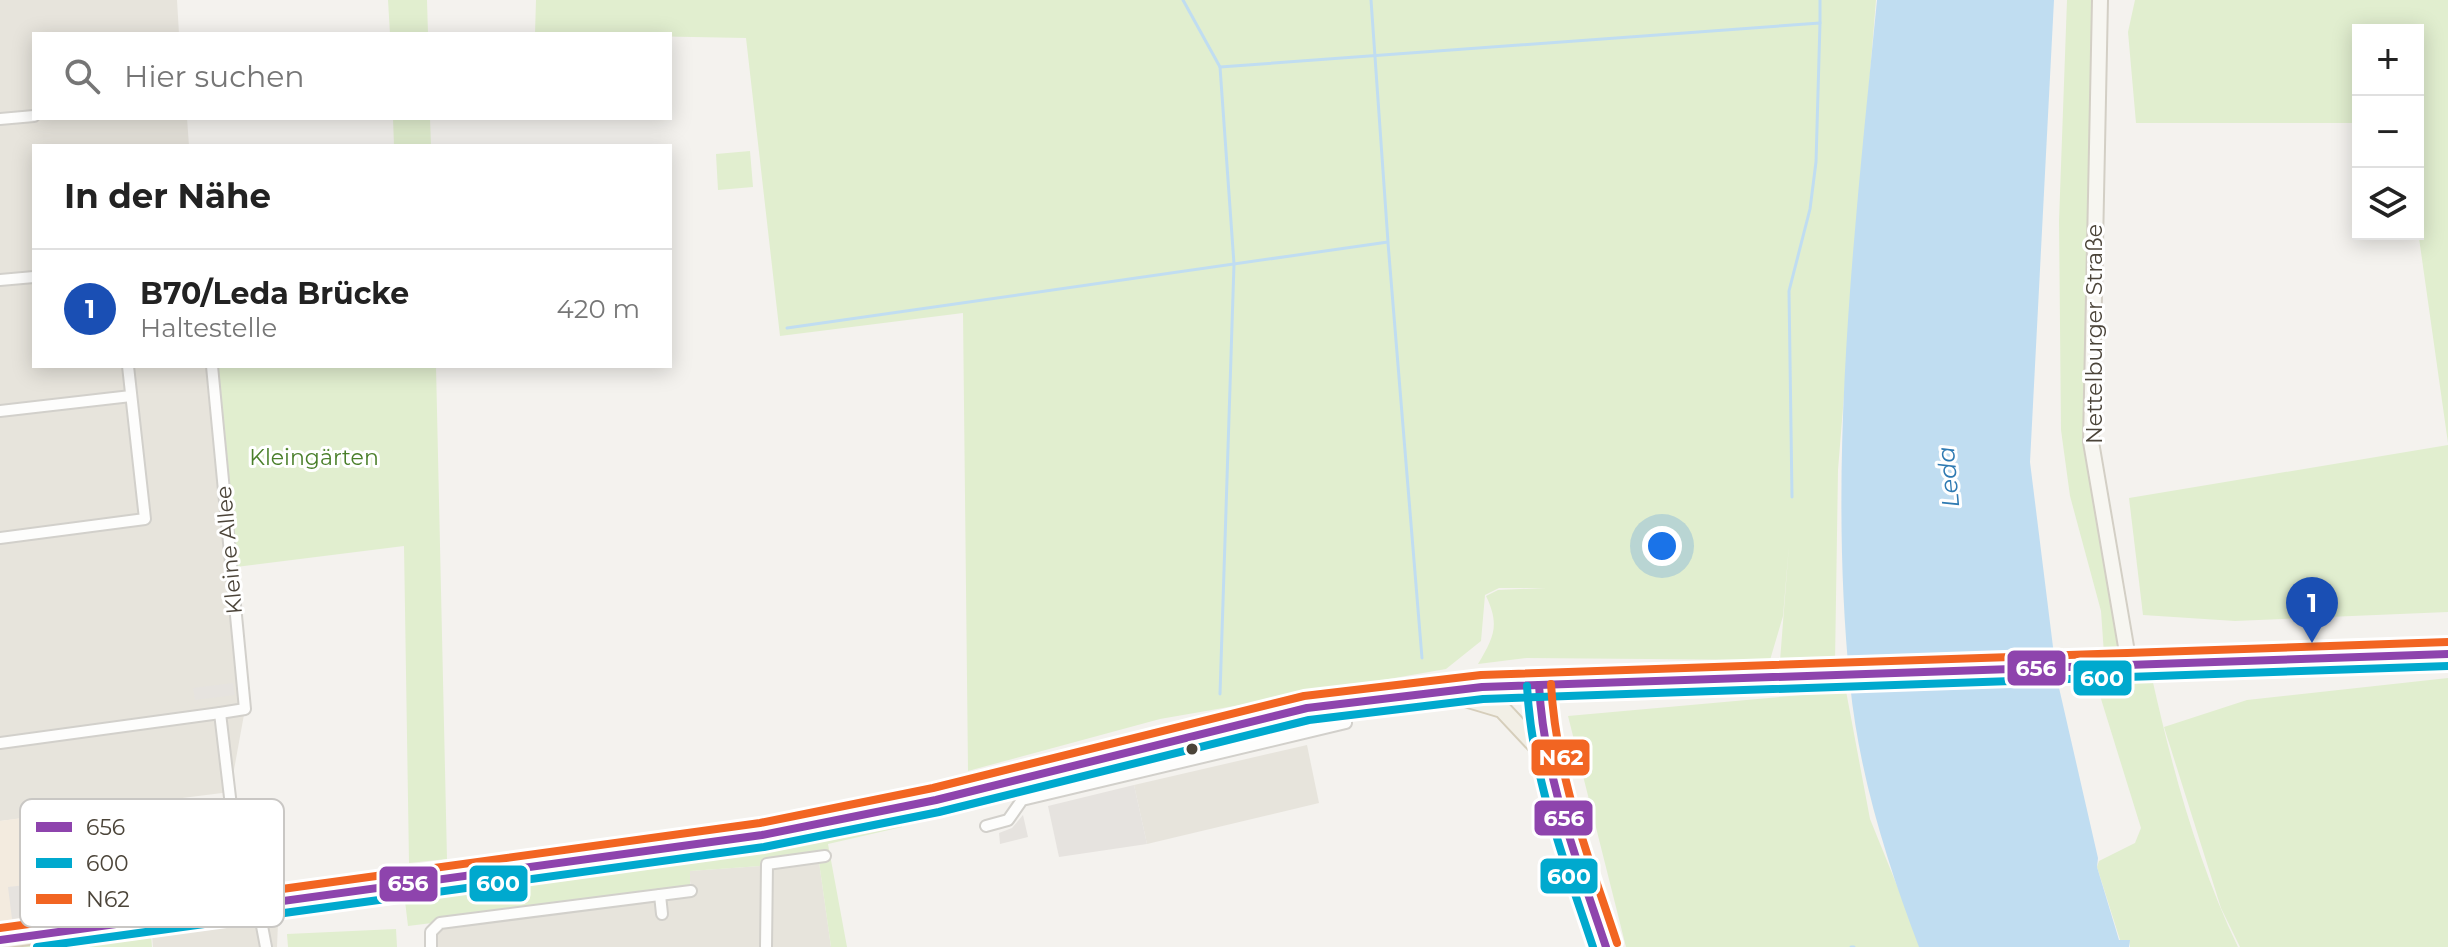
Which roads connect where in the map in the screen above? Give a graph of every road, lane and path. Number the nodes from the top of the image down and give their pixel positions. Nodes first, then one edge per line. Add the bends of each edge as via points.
1 (2100, 0) edge
2 (32, 116) edge
3 (0, 119) edge
4 (32, 277) edge
5 (0, 280) edge
6 (128, 368) edge
7 (212, 368) edge
8 (131, 396) junction
9 (0, 411) edge
10 (0, 538) edge
11 (2448, 654) edge
12 (2129, 664) junction
13 (1539, 685) junction
14 (1437, 691) junction
15 (220, 713) junction
16 (1346, 723) dead end
17 (0, 743) edge
18 (1547, 757) junction
19 (234, 799) edge
20 (986, 826) dead end
21 (825, 856) dead end
22 (691, 891) dead end
23 (660, 895) junction
24 (284, 901) edge
25 (662, 914) dead end
26 (96, 927) edge
27 (259, 927) edge
28 (0, 940) edge
29 (266, 947) edge
30 (431, 947) edge
31 (766, 947) edge
32 (1606, 947) edge

1 - 12 street, Nettelburger Straße via 2091,442
2 - 3 street
4 - 5 street
6 - 8 street
7 - 15 street, Kleine Allee via 245,709
8 - 9 street
8 - 10 street via 145,519
11 - 12 main road
12 - 13 main road
13 - 14 main road
13 - 18 street
14 - 18 main road via 1502,709
14 - 24 main road via 1307,708 936,800 762,835
15 - 17 street
15 - 19 street
16 - 20 street via 1022,800 1008,820
18 - 32 street
21 - 31 street via 767,864
22 - 23 street
23 - 25 street
23 - 30 street via 440,923 431,932
26 - 28 main road
27 - 29 street

